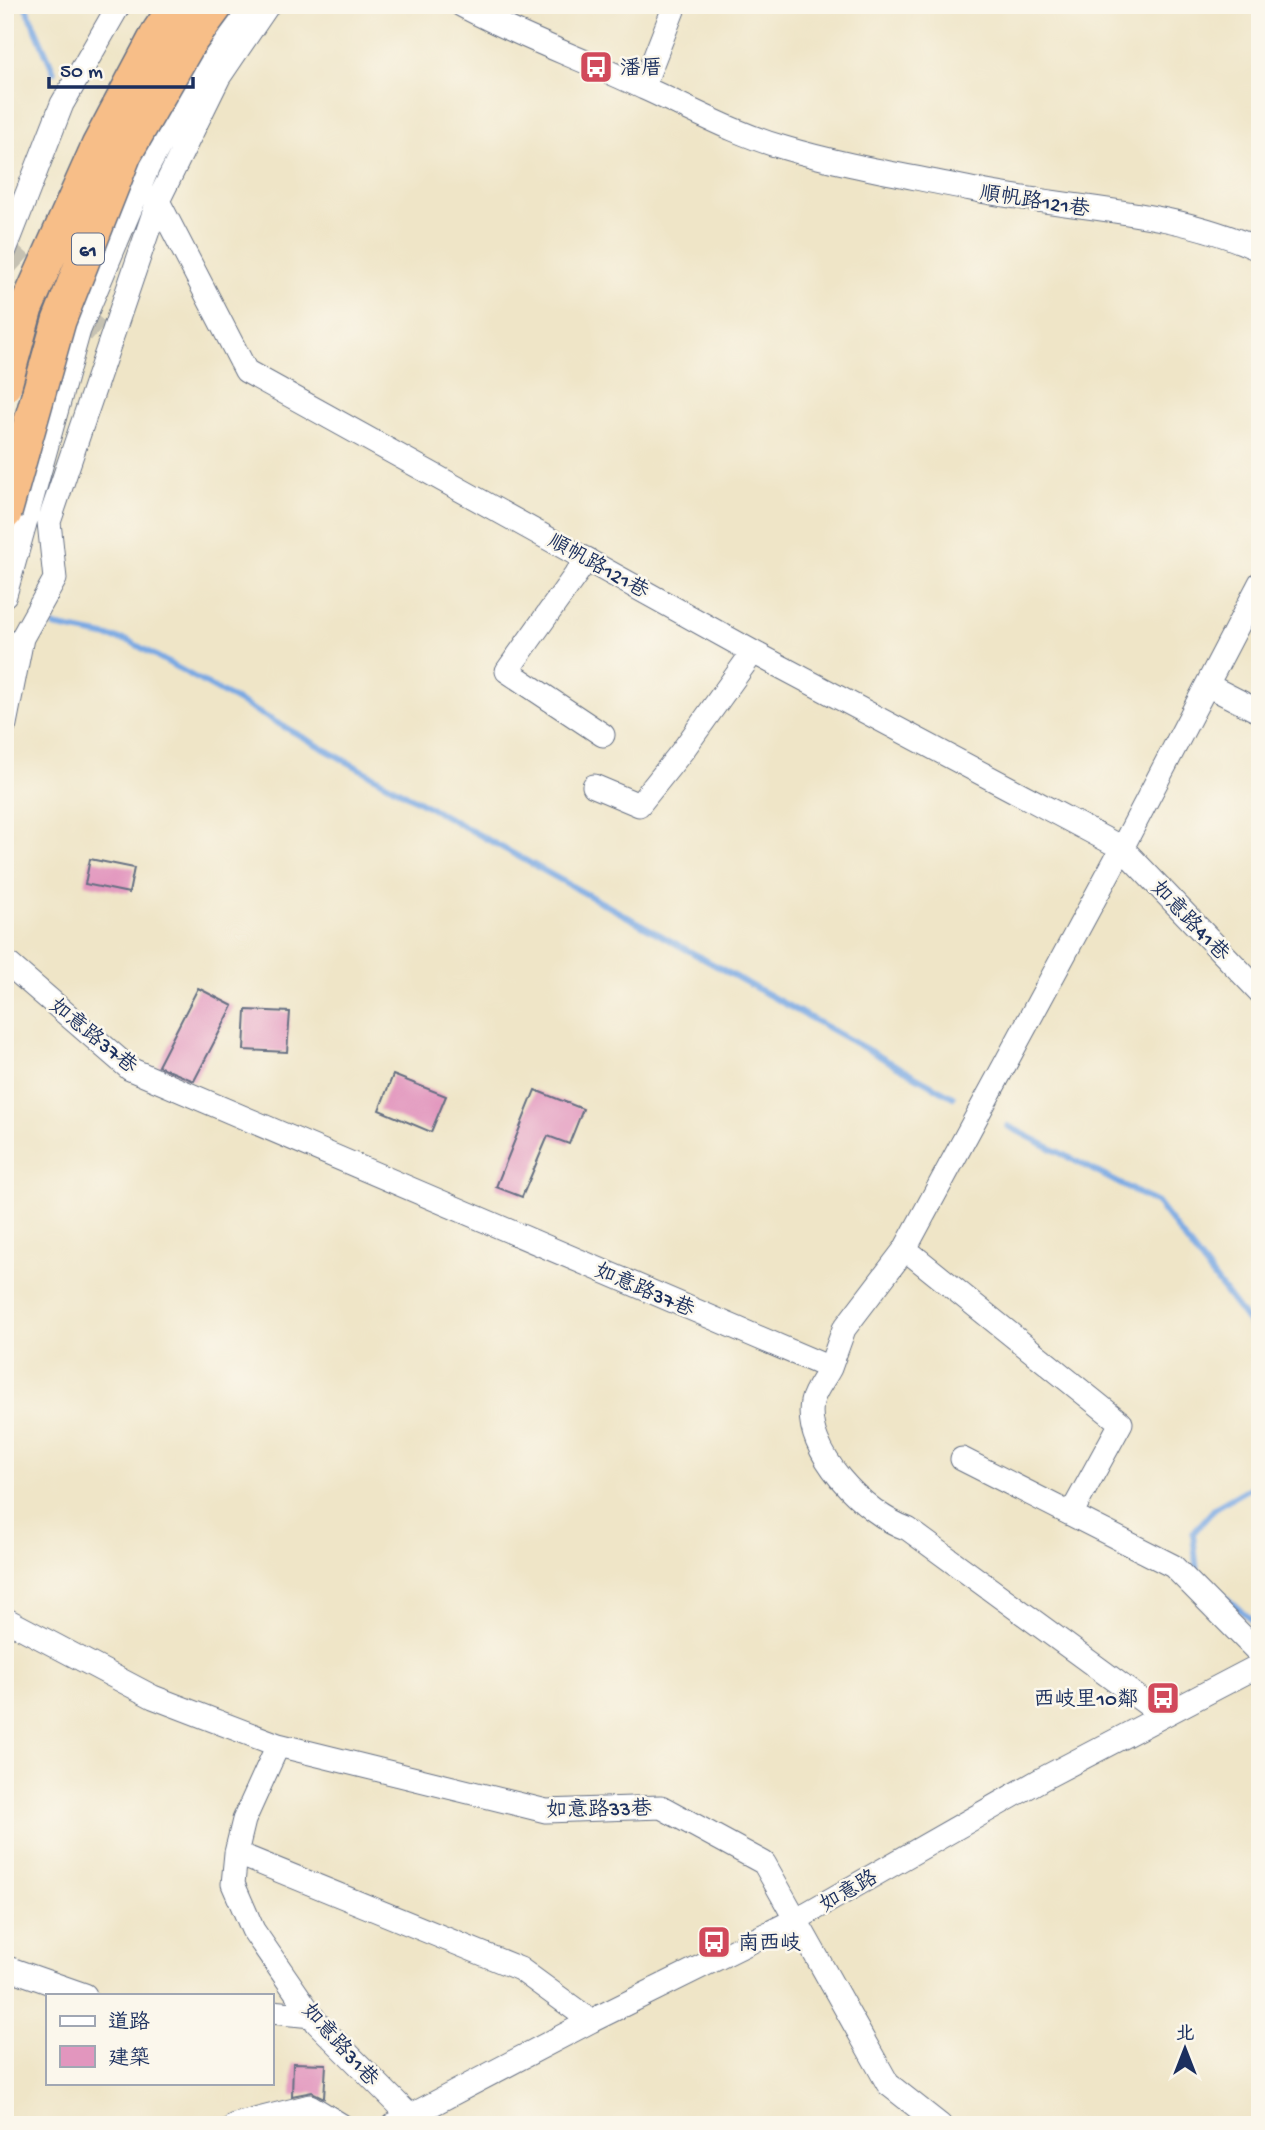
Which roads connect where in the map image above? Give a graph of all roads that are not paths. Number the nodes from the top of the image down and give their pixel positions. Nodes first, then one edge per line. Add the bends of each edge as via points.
1 (119, 5) edge
2 (177, 5) edge
3 (217, 5) edge
4 (245, 5) edge
5 (268, 5) edge
6 (461, 5) edge
7 (675, 5) edge
8 (643, 87) junction
9 (158, 201) junction
10 (5, 250) edge
11 (1260, 250) edge
12 (5, 385) edge
13 (5, 513) edge
14 (587, 559) junction
15 (1260, 583) edge
16 (5, 595) edge
17 (753, 652) junction
18 (1207, 685) junction
19 (1260, 712) edge
20 (5, 724) edge
21 (603, 735) dead end
22 (594, 786) dead end
23 (1122, 848) junction
24 (5, 961) edge
25 (1260, 992) edge
26 (905, 1249) junction
27 (830, 1368) junction
28 (962, 1459) dead end
29 (1071, 1514) junction
30 (5, 1619) edge
31 (1260, 1654) edge
32 (1260, 1665) edge
33 (1162, 1715) junction
34 (278, 1745) junction
35 (236, 1853) junction
36 (797, 1919) junction
37 (5, 1967) edge
38 (82, 1994) edge
39 (273, 2012) edge
40 (312, 2016) junction
41 (591, 2021) junction
42 (402, 2121) edge
43 (235, 2125) edge
44 (341, 2125) edge
45 (940, 2125) edge

1 - 10 street via 62,104
2 - 12 highway, 61, bridge via 97,146 26,308
3 - 13 highway, 61, bridge via 189,43 125,154 59,321
4 - 16 street via 208,56 148,167 79,330
5 - 9 street via 219,77
6 - 8 street, 順帆路121巷 via 512,33
7 - 8 street
8 - 11 street, 順帆路121巷 via 725,127 785,148 974,190 1184,225
9 - 14 street, 順帆路121巷 via 246,371
9 - 20 street via 50,522 55,579 22,638
14 - 17 street, 順帆路121巷
14 - 21 street via 507,671
15 - 18 street
17 - 22 street via 639,805
17 - 23 street, 順帆路121巷
18 - 19 street
18 - 23 street
23 - 25 street, 如意路41巷
23 - 26 street
24 - 27 street, 如意路37巷 via 130,1069
26 - 27 street via 844,1329
26 - 29 street via 1121,1423
27 - 33 street via 812,1401 814,1433 839,1479 888,1522 908,1529
28 - 29 street
29 - 31 street via 1173,1566
30 - 34 street, 如意路33巷 via 153,1697
32 - 33 street, 如意路
33 - 36 street, 如意路
34 - 35 street via 244,1820
34 - 36 street, 如意路33巷 via 546,1811 661,1807 764,1863
35 - 40 street, 如意路31巷 via 233,1884 253,1930
35 - 41 street via 520,1969
36 - 41 street, 如意路
36 - 45 street, 如意路33巷 via 888,2084
37 - 38 street
39 - 40 street
40 - 42 street, 如意路31巷
41 - 42 street, 如意路
43 - 44 street via 310,2106

